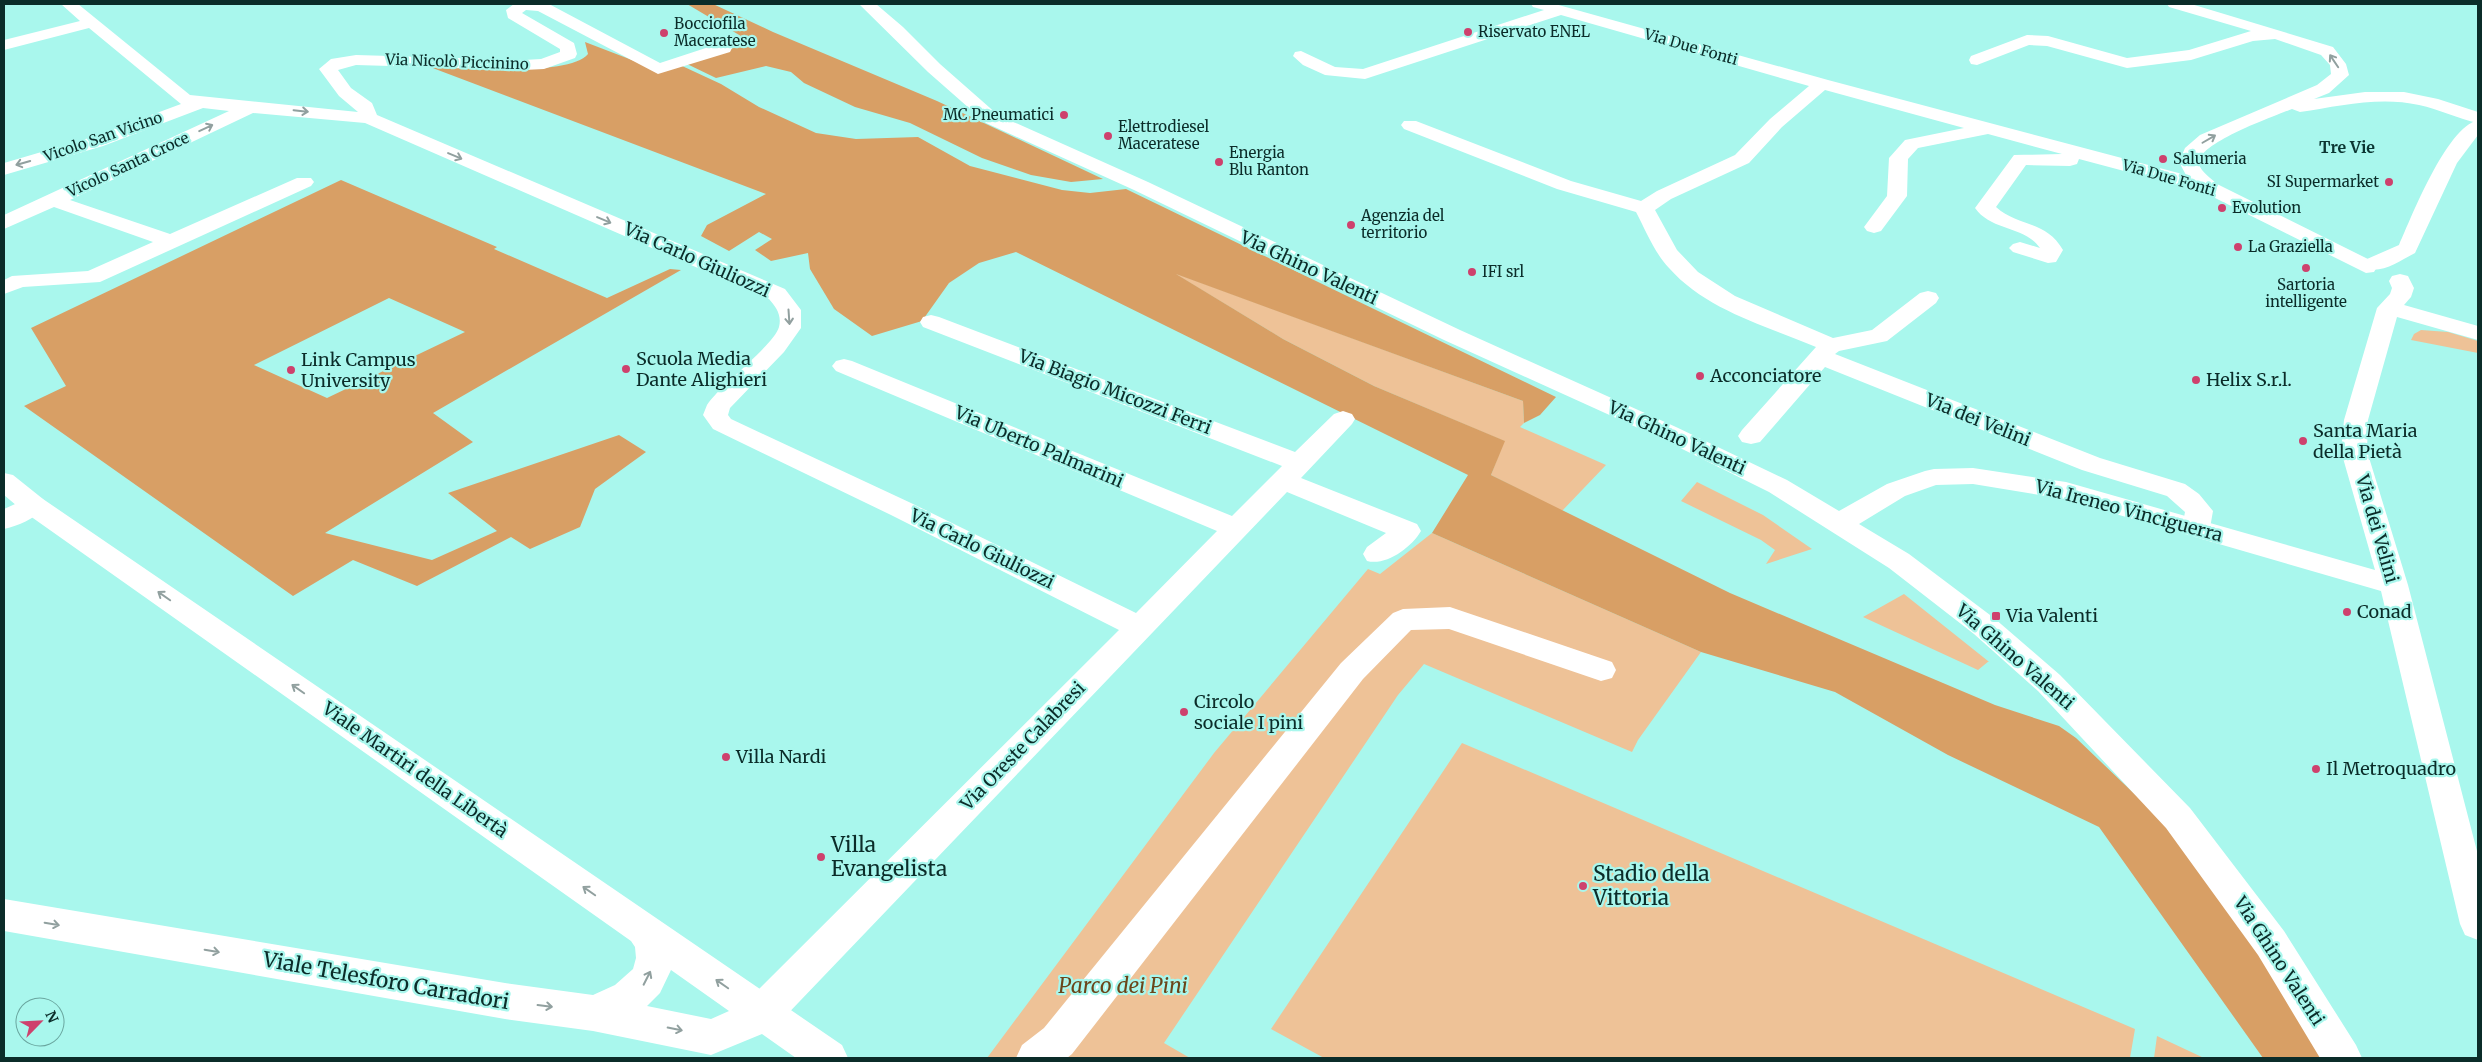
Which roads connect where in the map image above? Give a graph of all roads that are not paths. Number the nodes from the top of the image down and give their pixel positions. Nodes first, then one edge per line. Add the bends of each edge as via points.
1 (69, 4) edge
2 (867, 4) edge
3 (1539, 4) edge
4 (2175, 4) edge
5 (521, 5) edge
6 (1560, 10) junction
7 (90, 23) junction
8 (2280, 35) junction
9 (2308, 44) junction
10 (4, 45) edge
11 (2225, 46) junction
12 (724, 48) dead end
13 (1301, 56) dead end
14 (1977, 60) dead end
15 (1822, 84) junction
16 (202, 102) junction
17 (252, 106) junction
18 (2269, 113) junction
19 (368, 118) junction
20 (2478, 118) edge
21 (1410, 125) dead end
22 (2478, 126) edge
23 (1992, 128) junction
24 (2098, 157) junction
25 (4, 169) edge
26 (304, 182) dead end
27 (2210, 188) junction
28 (52, 200) junction
29 (1644, 208) junction
30 (4, 223) edge
31 (1874, 227) dead end
32 (173, 242) junction
33 (2020, 248) dead end
34 (2408, 249) junction
35 (2377, 278) junction
36 (2402, 278) junction
37 (4, 287) edge
38 (1928, 298) dead end
39 (931, 322) dead end
40 (2478, 333) edge
41 (1826, 351) junction
42 (844, 366) dead end
43 (1343, 418) dead end
44 (1751, 436) dead end
45 (1291, 472) junction
46 (4, 481) edge
47 (33, 504) junction
48 (4, 520) edge
49 (1839, 523) junction
50 (1235, 528) junction
51 (2196, 528) junction
52 (1377, 554) dead end
53 (2394, 585) junction
54 (1139, 627) junction
55 (1600, 670) dead end
56 (4, 916) edge
57 (2478, 924) edge
58 (642, 928) junction
59 (762, 1012) junction
60 (593, 1013) junction
61 (828, 1058) edge
62 (1036, 1058) edge
63 (2342, 1058) edge

1 - 7 street
2 - 49 street, Via Ghino Valenti via 992,119 1667,432 1778,486
3 - 6 street, Via Due Fonti
4 - 8 street
5 - 12 street, Via Nicolò Piccinino via 541,6 658,69
5 - 19 street, Via Nicolò Piccinino via 514,10 514,15 568,47 569,54 544,64 524,66 356,60 337,63 328,69 345,92 366,107
6 - 13 street via 1365,74 1327,72
6 - 15 street, Via Due Fonti
7 - 10 street
7 - 16 street via 184,99
8 - 9 street
8 - 11 street via 2252,36
9 - 11 street via 2290,49
18 -> 9 street via 2323,88 2340,75 2338,64 2326,52
11 - 14 street via 2191,55 2127,63 2048,41 2027,40
15 - 23 street, Via Due Fonti
15 - 29 street via 1776,123 1742,159 1664,195
16 - 17 street, Via Carlo Giuliozzi
16 -> 25 street, Vicolo San Vicino via 96,142
17 -> 19 street, Via Carlo Giuliozzi
28 -> 17 street, Vicolo Santa Croce
18 - 20 street via 2378,96 2422,100
27 -> 18 street via 2193,172 2188,162 2192,152 2207,139
19 -> 54 street, Via Carlo Giuliozzi via 777,294 790,310 790,328 776,347 719,405 715,415 722,424
21 - 29 street via 1564,185
22 - 34 street, Via dei Velini via 2450,159
23 - 24 street, Via Due Fonti
23 - 31 street, Via Due Fonti via 1912,144 1899,158 1897,196
24 - 27 street, Via Due Fonti
24 - 33 street, Via Due Fonti via 2096,160 2021,159 1985,208 1999,220 2050,242 2052,250 2048,257
26 - 32 street
27 - 35 street, Via Due Fonti via 2337,250
28 - 30 street, Vicolo Santa Croce
28 - 32 street
29 - 41 street via 1676,264 1694,280 1714,295
32 - 37 street via 92,277 20,281
34 - 35 street
34 - 36 street, Via dei Velini via 2412,257 2410,268
35 - 36 street
35 - 36 street, Via dei Velini via 2400,297
35 - 40 street
35 - 53 street, Via dei Velini via 2354,451
38 - 41 street via 1879,336
39 - 45 street, Via Biagio Micozzi Ferri
41 - 44 street
41 - 51 street, Via dei Velini via 2091,464 2176,490 2199,512
42 - 50 street, Via Uberto Palmarini
43 - 45 street, Via Oreste Calabresi
45 - 50 street, Via Oreste Calabresi
45 - 52 street via 1407,531
46 - 47 street, Viale Martiri della Libertà
47 - 48 street
58 -> 47 street, Viale Martiri della Libertà
49 - 51 street, Via Ireneo Vinciguerra via 1896,490 1934,477 1974,476 2066,491
49 - 63 street, Via Ghino Valenti via 1899,561 1984,626 2055,689 2125,760 2178,818 2271,943
50 - 54 street, Via Oreste Calabresi
51 - 53 street, Via Ireneo Vinciguerra
53 - 57 street, Via dei Velini
54 - 59 street, Via Oreste Calabresi
55 - 62 street via 1450,618 1403,620 1352,671 1058,1041
56 -> 60 street, Viale Telesforo Carradori
59 -> 58 street, Viale Martiri della Libertà
60 -> 58 street via 631,998 650,974 653,943
60 -> 59 street, Viale Telesforo Carradori via 711,1037 746,1023
59 - 61 street, Viale Martiri della Libertà

